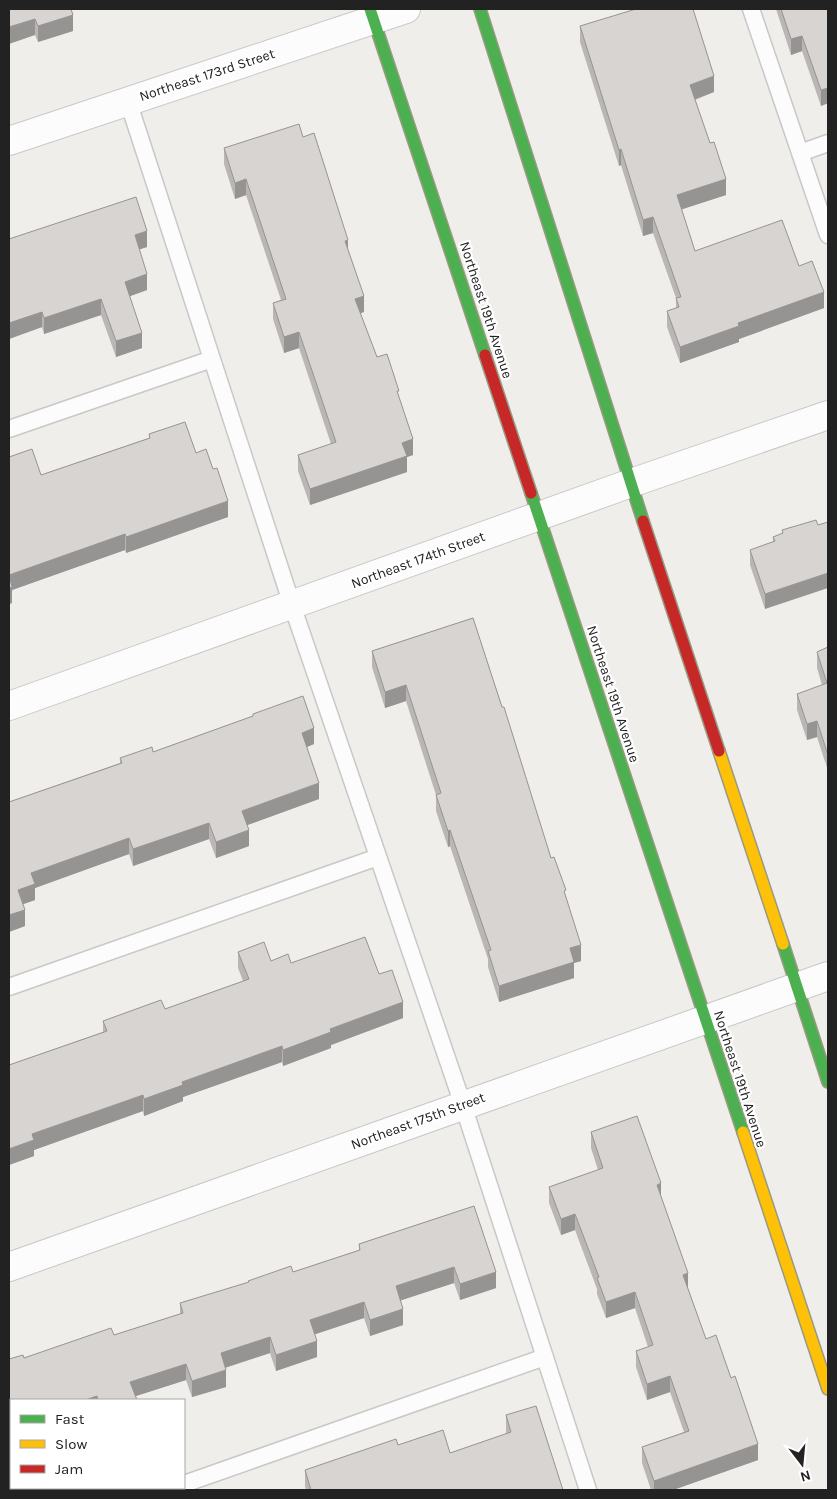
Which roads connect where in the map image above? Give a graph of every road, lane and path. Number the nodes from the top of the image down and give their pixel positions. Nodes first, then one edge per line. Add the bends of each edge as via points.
1 (406, 9) edge
2 (480, 9) edge
3 (751, 9) edge
4 (372, 14) edge
5 (128, 101) junction
6 (9, 141) edge
7 (828, 143) edge
8 (800, 153) junction
9 (828, 235) edge
10 (212, 359) junction
11 (828, 415) edge
12 (9, 429) edge
13 (631, 483) junction
14 (538, 516) junction
15 (292, 605) junction
16 (9, 706) edge
17 (378, 856) junction
18 (828, 976) edge
19 (9, 987) edge
20 (797, 987) junction
21 (705, 1020) junction
22 (828, 1082) edge
23 (463, 1105) junction
24 (9, 1267) edge
25 (545, 1357) junction
26 (828, 1389) edge
27 (185, 1484) edge
28 (588, 1490) edge

1 - 4 street, Northeast 173rd Street
2 - 13 street
3 - 8 lane
4 - 5 street, Northeast 173rd Street
4 - 14 street, Northeast 19th Avenue
5 - 6 street, Northeast 173rd Street
5 - 10 lane
7 - 8 lane
8 - 9 lane
10 - 12 lane
10 - 15 lane
11 - 13 street, Northeast 174th Street
13 - 14 street, Northeast 174th Street
13 - 20 street
14 - 15 street, Northeast 174th Street
14 - 21 street, Northeast 19th Avenue
15 - 16 street, Northeast 174th Street
15 - 17 lane
17 - 19 lane
17 - 23 lane
18 - 20 street, Northeast 175th Street
20 - 21 street, Northeast 175th Street
20 - 22 street
21 - 23 street, Northeast 175th Street
21 - 26 street, Northeast 19th Avenue
23 - 24 street, Northeast 175th Street
23 - 25 lane
25 - 27 lane
25 - 28 lane

